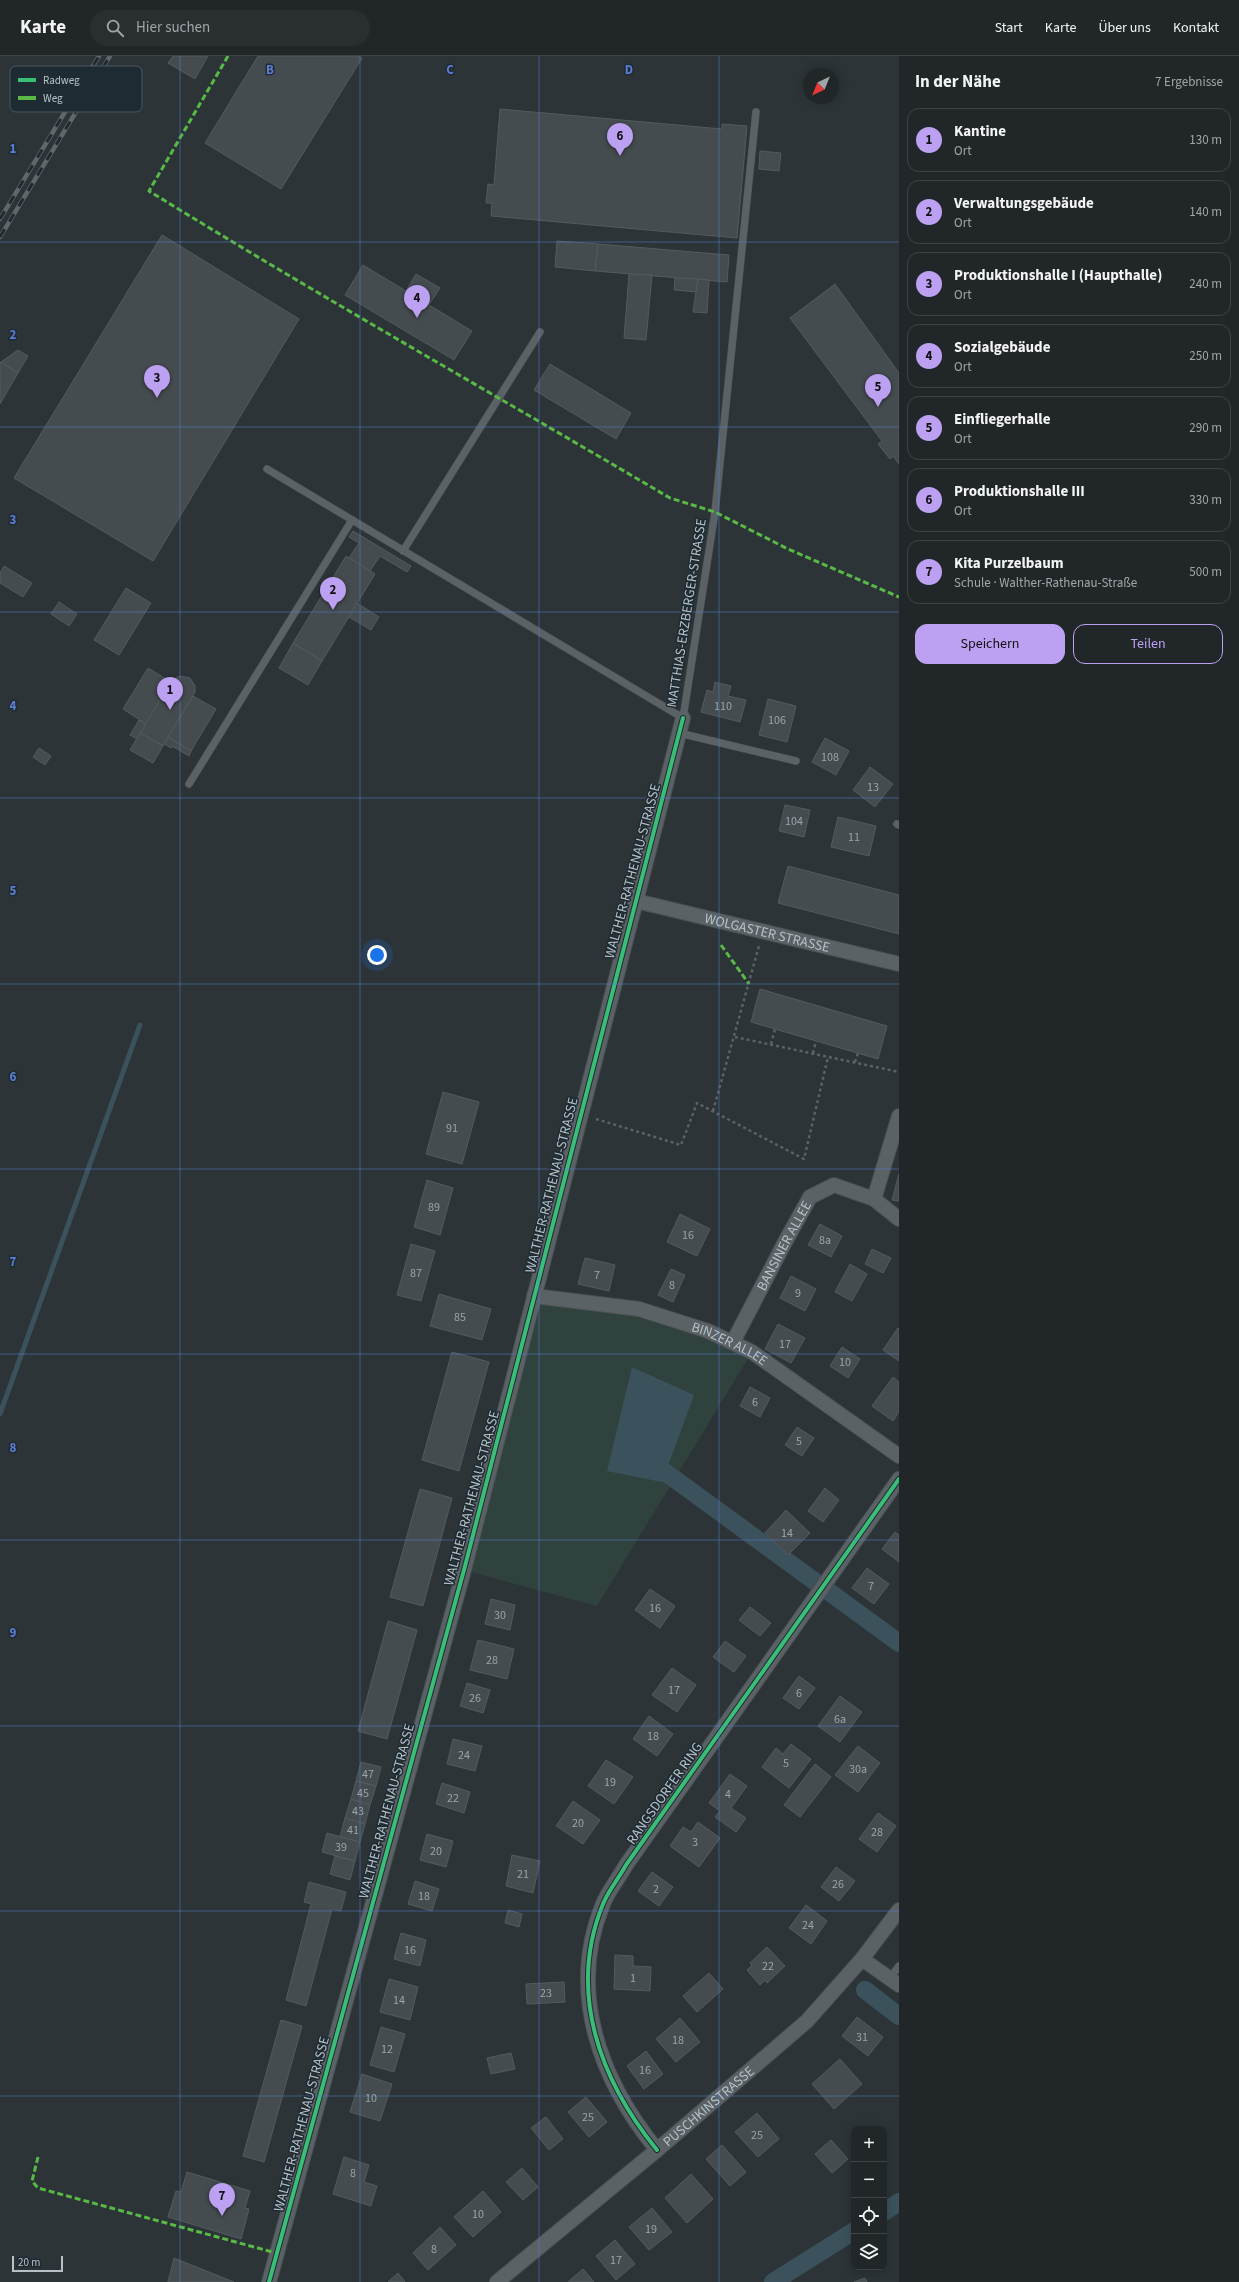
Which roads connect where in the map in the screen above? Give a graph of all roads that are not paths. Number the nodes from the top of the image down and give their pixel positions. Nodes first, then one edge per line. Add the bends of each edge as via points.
1 (756, 112) dead end
2 (540, 332) dead end
3 (266, 469) dead end
4 (352, 520) junction
5 (403, 551) junction
6 (683, 718) junction
7 (679, 733) junction
8 (796, 762) dead end
9 (189, 784) dead end
10 (636, 901) junction
11 (899, 964) edge
12 (899, 1116) edge
13 (874, 1199) junction
14 (899, 1220) edge
15 (534, 1296) junction
16 (733, 1342) junction
17 (899, 1456) edge
18 (899, 1479) edge
19 (899, 1910) edge
20 (862, 1959) junction
21 (899, 1966) edge
22 (894, 1982) edge
23 (657, 2150) junction
24 (269, 2282) edge
25 (497, 2282) edge

1 - 6 lane, MATTHIAS-ERZBERGER-STRASSE via 715,512
2 - 5 lane
3 - 4 lane
4 - 5 lane
4 - 9 lane
5 - 6 lane
6 - 7 street, WALTHER-RATHENAU-STRASSE
7 - 8 lane
7 - 10 street, WALTHER-RATHENAU-STRASSE
10 - 11 street, WOLGASTER STRASSE
10 - 15 street, WALTHER-RATHENAU-STRASSE
12 - 13 street
13 - 14 street, BANSINER ALLEE
13 - 16 street, BANSINER ALLEE via 834,1185 810,1197
15 - 16 street, BINZER ALLEE via 639,1309 708,1331
15 - 24 street, WALTHER-RATHENAU-STRASSE via 464,1570
16 - 17 street, BINZER ALLEE via 752,1352
18 - 23 street, RANGSDORFER RING via 626,1865 603,1904 591,1944 587,1986 593,2032 626,2108
19 - 20 street, PUSCHKINSTRASSE
20 - 22 street
20 - 23 street, PUSCHKINSTRASSE via 807,2021
21 - 22 lane
23 - 25 street, PUSCHKINSTRASSE

